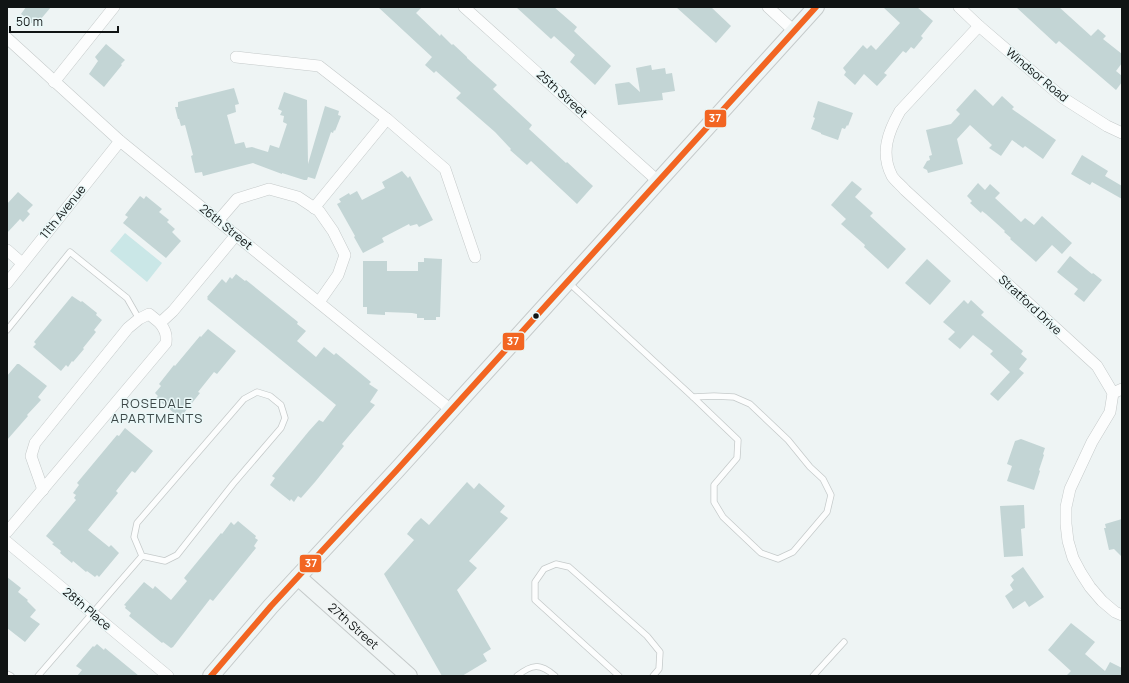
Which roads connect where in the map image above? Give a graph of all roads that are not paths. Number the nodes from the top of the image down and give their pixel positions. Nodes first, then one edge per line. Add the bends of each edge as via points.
1 (114, 7) edge
2 (464, 7) edge
3 (768, 7) edge
4 (816, 7) edge
5 (959, 7) edge
6 (979, 26) junction
7 (794, 31) junction
8 (7, 38) edge
9 (236, 57) dead end
10 (54, 82) junction
11 (387, 119) junction
12 (1122, 133) edge
13 (120, 141) junction
14 (659, 182) junction
15 (314, 208) junction
16 (218, 221) junction
17 (236, 236) junction
18 (7, 250) edge
19 (475, 257) dead end
20 (22, 263) junction
21 (568, 281) junction
22 (7, 283) edge
23 (318, 302) junction
24 (139, 319) junction
25 (160, 322) junction
26 (7, 330) edge
27 (1117, 391) edge
28 (693, 397) junction
29 (451, 410) junction
30 (43, 490) junction
31 (7, 532) edge
32 (7, 542) edge
33 (142, 556) junction
34 (298, 577) junction
35 (92, 614) junction
36 (1122, 615) edge
37 (844, 642) dead end
38 (7, 674) edge
39 (11, 676) edge
40 (38, 676) edge
41 (168, 676) edge
42 (211, 676) edge
43 (409, 676) edge
44 (517, 676) edge
45 (555, 676) edge
46 (618, 676) edge
47 (653, 676) edge
48 (814, 676) edge

1 - 10 street
2 - 14 street, 25th Street
3 - 7 street
4 - 7 main road
5 - 6 street, Windsor Road
6 - 12 street, Windsor Road via 1063,98
6 - 27 street, Stratford Drive via 900,111 891,126 886,143 888,166 892,176 905,190 1097,366
7 - 14 main road
8 - 10 street, 26th Street
9 - 11 street via 319,66
10 - 13 street, 26th Street
11 - 15 street
11 - 19 street via 445,169
13 - 16 street, 26th Street
13 - 20 street, 11th Avenue
14 - 21 main road
15 - 16 street via 298,197 269,189 237,199
15 - 23 street via 320,211 334,231 345,255 338,275
16 - 17 street, 26th Street
17 - 23 street, 26th Street
17 - 25 street
18 - 20 street
20 - 22 street, 11th Avenue
21 - 28 lane
21 - 29 main road
23 - 29 street, 26th Street
24 - 25 street via 149,314
24 - 26 lane via 127,298 70,252
24 - 30 street via 128,328 35,443 31,456
25 - 30 street via 167,336 166,343
27 - 36 street, Stratford Drive via 1110,412 1092,442 1070,489 1066,524 1073,558 1081,573 1102,601
28 - 28 lane via 738,440 736,458 714,485 714,502 723,517 761,553 778,559 793,552 827,512 831,495 823,479 788,440 750,404 734,397
29 - 34 main road
30 - 31 street
32 - 35 street, 28th Place
33 - 33 lane via 165,561 177,555 281,428 285,418 281,405 270,396 257,392 244,398 137,523 134,537
33 - 35 lane
34 - 42 main road
34 - 43 main road, 27th Street
35 - 40 lane
35 - 41 street, 28th Place
37 - 48 lane
38 - 39 lane
44 - 45 lane via 526,668 536,666 546,668
46 - 47 lane via 534,600 535,582 544,569 556,564 569,567 647,636 660,652 659,669

